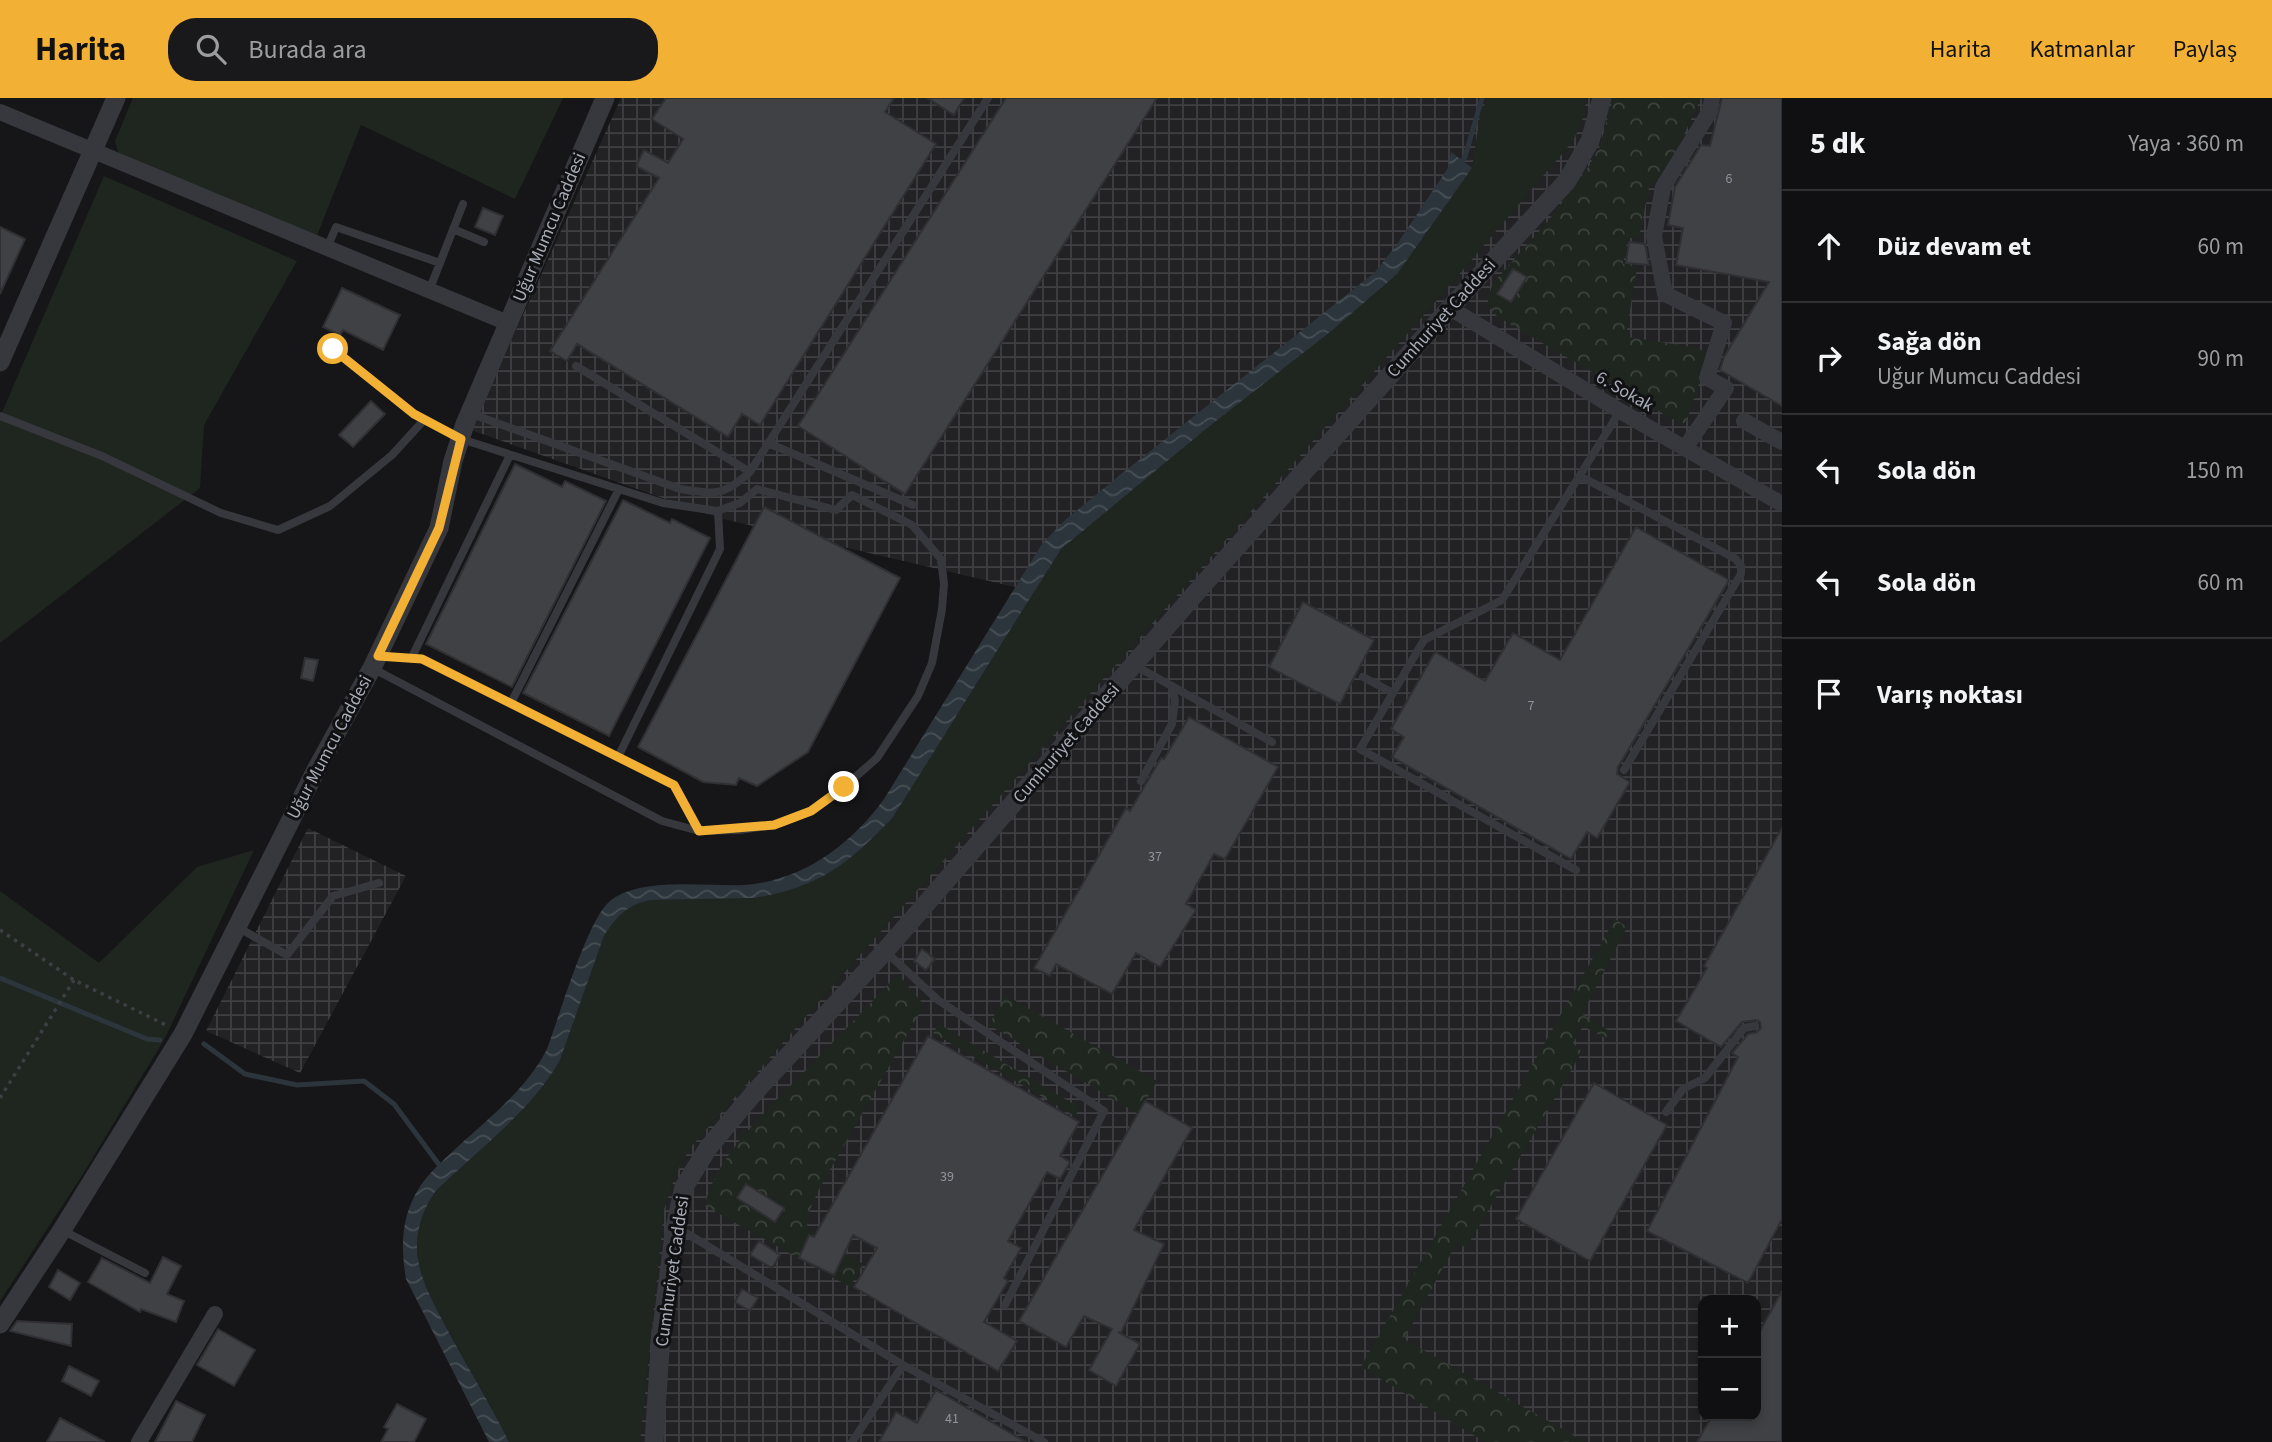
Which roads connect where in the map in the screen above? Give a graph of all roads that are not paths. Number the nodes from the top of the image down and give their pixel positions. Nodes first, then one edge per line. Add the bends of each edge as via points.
1 (116, 98) edge
2 (605, 98) edge
3 (988, 98) edge
4 (1602, 98) edge
5 (1712, 98) edge
6 (0, 112) edge
7 (91, 152) junction
8 (463, 204) dead end
9 (453, 229) junction
10 (484, 242) dead end
11 (326, 249) junction
12 (440, 263) junction
13 (429, 291) junction
14 (1450, 308) junction
15 (508, 323) junction
16 (333, 349) dead end
17 (0, 362) edge
18 (576, 366) dead end
19 (1620, 411) junction
20 (470, 413) junction
21 (0, 416) edge
22 (424, 420) junction
23 (1744, 421) dead end
24 (461, 439) junction
25 (1782, 442) edge
26 (768, 443) junction
27 (1685, 448) junction
28 (510, 455) junction
29 (750, 472) junction
30 (1580, 476) junction
31 (618, 489) junction
32 (1782, 504) edge
33 (913, 505) dead end
34 (718, 511) junction
35 (411, 659) junction
36 (375, 662) junction
37 (1134, 665) junction
38 (1363, 677) dead end
39 (1172, 686) junction
40 (1393, 693) junction
41 (511, 703) junction
42 (1272, 742) dead end
43 (618, 757) junction
44 (1624, 770) dead end
45 (1141, 780) dead end
46 (699, 831) junction
47 (1576, 870) dead end
48 (379, 883) dead end
49 (237, 927) junction
50 (885, 951) junction
51 (1755, 1026) dead end
52 (1666, 1112) dead end
53 (675, 1227) junction
54 (62, 1230) junction
55 (145, 1273) dead end
56 (1005, 1305) dead end
57 (215, 1314) dead end
58 (0, 1324) edge
59 (903, 1365) junction
60 (139, 1442) edge
61 (654, 1442) edge
62 (852, 1442) edge
63 (1044, 1442) edge

1 - 7 street
2 - 15 street, Uğur Mumcu Caddesi
3 - 26 lane
4 - 14 street, Cumhuriyet Caddesi via 1590,141 1567,181
5 - 27 street via 1710,111 1663,187 1654,236 1665,294 1724,323 1707,378 1726,388
6 - 7 street
7 - 11 street
7 - 17 street
8 - 9 lane
9 - 10 lane
9 - 12 lane
11 - 12 lane via 336,227
11 - 13 street
12 - 13 lane
13 - 15 street
14 - 19 street, 6. Sokak
14 - 37 street, Cumhuriyet Caddesi
15 - 20 street, Uğur Mumcu Caddesi
16 - 22 lane
18 - 29 lane
19 - 27 street, 6. Sokak
19 - 30 lane
20 - 24 street, Uğur Mumcu Caddesi
20 - 29 lane via 680,489 715,494 733,488
21 - 22 lane via 102,456 221,513 278,530 330,506 392,455
22 - 24 lane
23 - 25 street
24 - 28 lane
24 - 36 street, Uğur Mumcu Caddesi via 439,528
26 - 29 lane
26 - 33 lane
27 - 32 street, 6. Sokak
28 - 31 lane
28 - 35 lane
30 - 40 lane via 1502,600 1424,640
30 - 44 lane via 1736,559 1741,566 1741,574
31 - 34 lane via 663,503
31 - 41 lane
34 - 43 lane via 720,549
34 - 46 lane via 740,503 757,489 836,510 852,495 912,525 941,559 944,584 932,663 918,696 877,758 811,811 774,825
35 - 36 lane
35 - 41 lane via 422,659
36 - 46 lane via 662,821
36 - 49 street, Uğur Mumcu Caddesi
37 - 39 lane
37 - 50 street, Cumhuriyet Caddesi
38 - 40 lane
39 - 42 lane
39 - 45 lane via 1172,724
40 - 47 lane via 1360,749
41 - 43 lane
43 - 46 lane via 674,785
48 - 49 lane via 333,896 287,955
49 - 54 street, Uğur Mumcu Caddesi via 183,1034
50 - 53 street, Cumhuriyet Caddesi via 708,1148 684,1186
50 - 56 lane via 946,1006 1104,1111
51 - 52 lane via 1744,1028 1705,1078 1683,1089
53 - 59 lane
53 - 61 street, Cumhuriyet Caddesi
54 - 55 lane
54 - 58 street, Uğur Mumcu Caddesi
57 - 60 street
59 - 62 lane
59 - 63 lane

